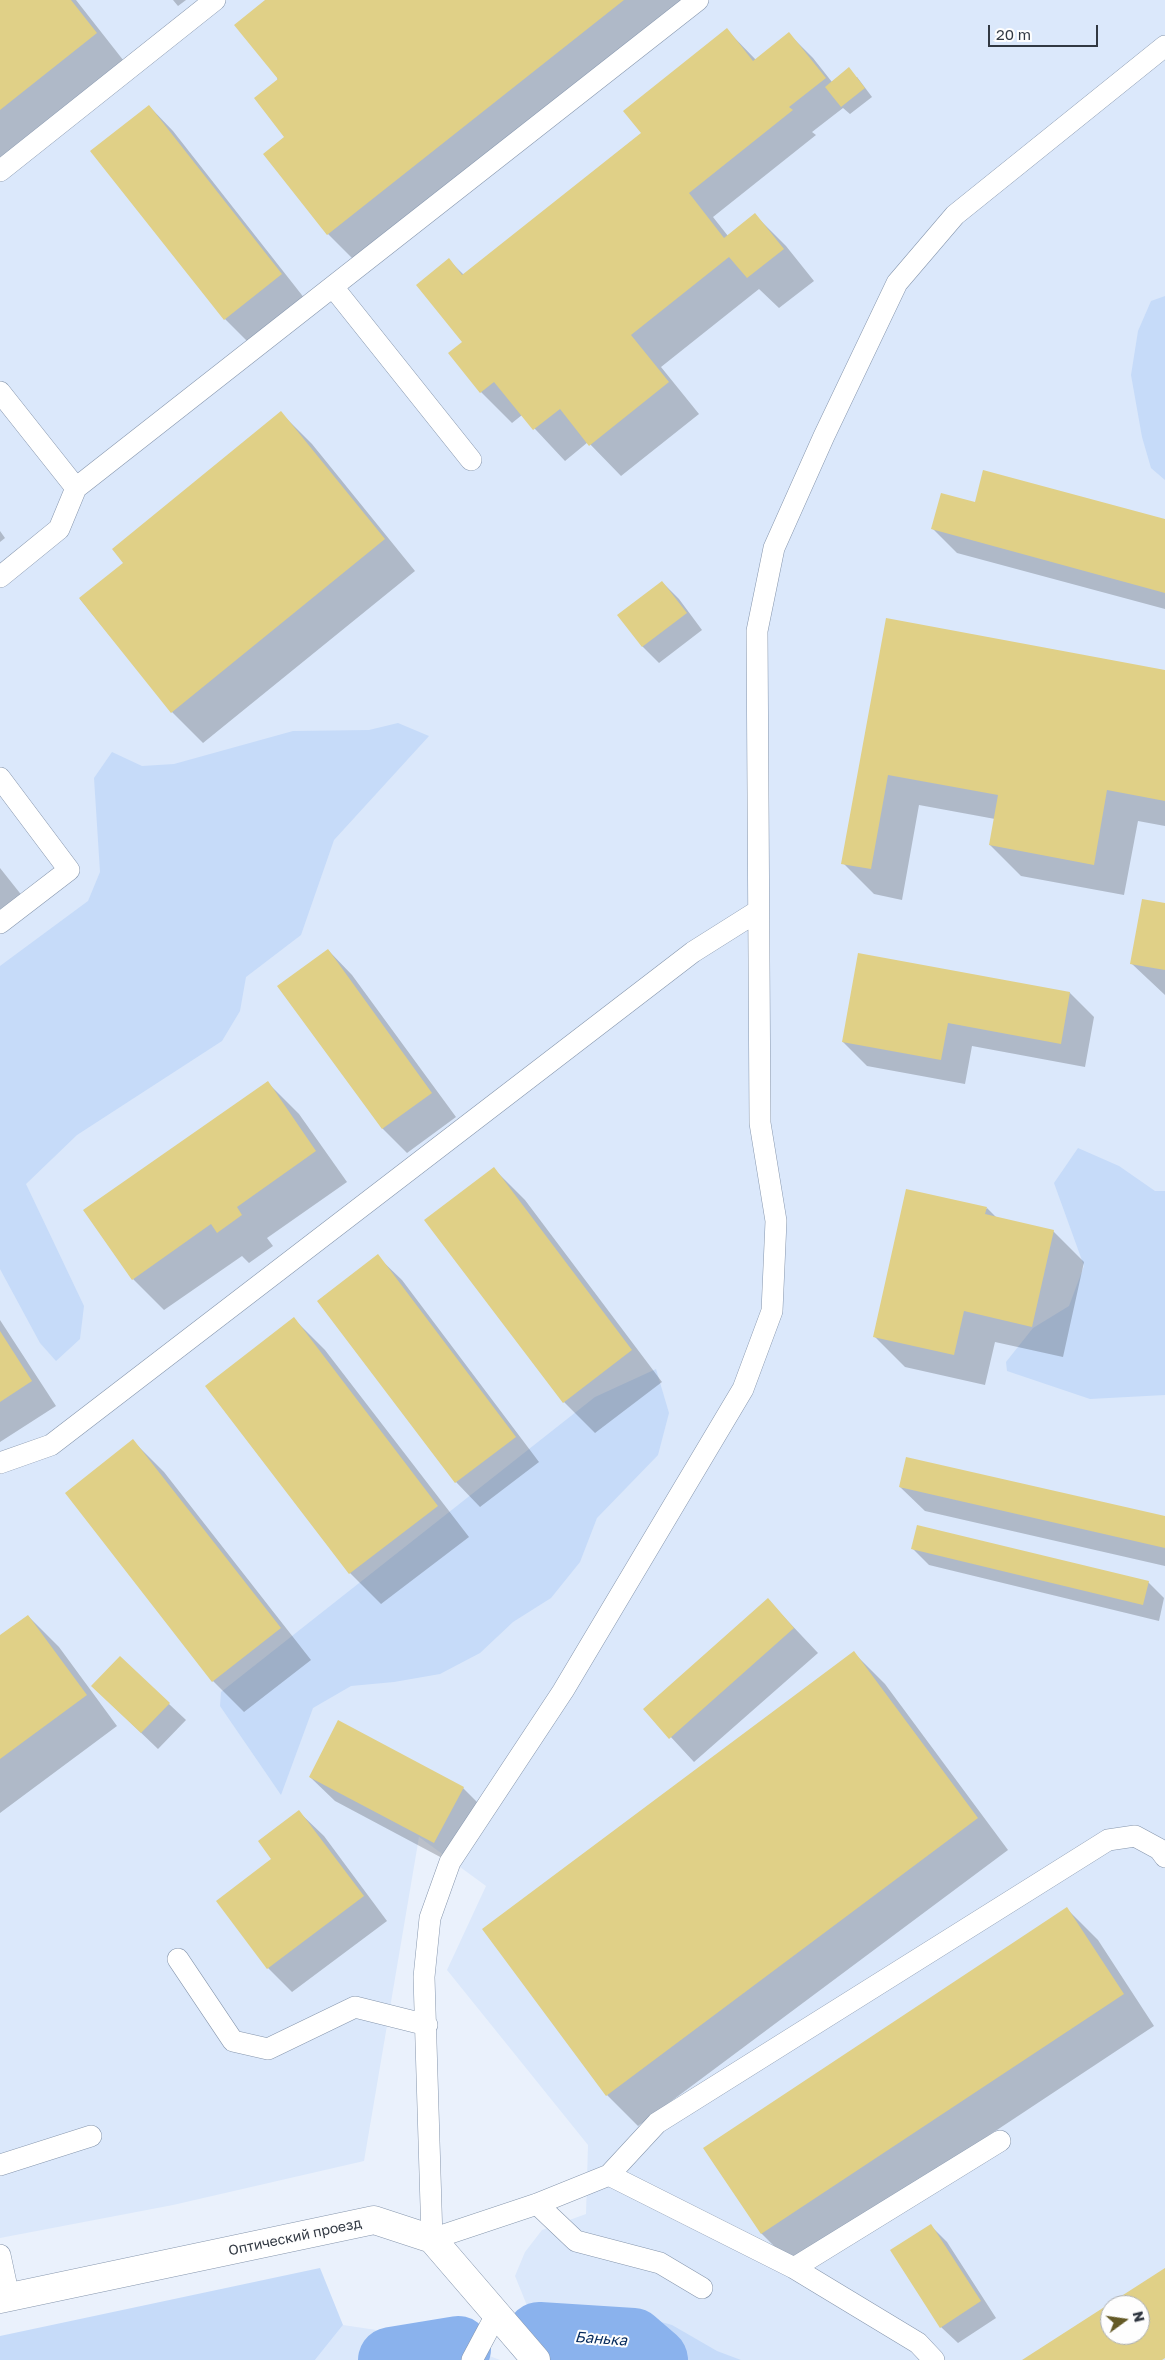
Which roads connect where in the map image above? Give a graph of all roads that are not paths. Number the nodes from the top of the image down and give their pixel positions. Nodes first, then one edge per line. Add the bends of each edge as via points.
1 (215, 0) edge
2 (698, 0) edge
3 (1165, 46) edge
4 (0, 171) edge
5 (333, 286) junction
6 (0, 392) edge
7 (471, 460) dead end
8 (76, 488) junction
9 (0, 576) edge
10 (0, 778) edge
11 (758, 911) junction
12 (0, 923) edge
13 (0, 1463) edge
14 (1165, 1856) edge
15 (178, 1959) dead end
16 (427, 2025) junction
17 (91, 2136) dead end
18 (1000, 2141) dead end
19 (0, 2165) edge
20 (609, 2175) junction
21 (537, 2204) junction
22 (432, 2239) junction
23 (0, 2255) edge
24 (794, 2268) junction
25 (702, 2288) dead end
26 (5, 2298) edge
27 (496, 2315) junction
28 (472, 2360) edge
29 (536, 2360) edge
30 (934, 2360) edge

1 - 4 lane
2 - 5 lane
3 - 11 lane via 955,214 897,283 824,436 774,548 757,631
5 - 7 lane
5 - 8 lane
6 - 8 lane
8 - 9 lane via 59,529
10 - 12 lane via 69,870
11 - 13 lane via 693,952 51,1444
11 - 16 lane via 760,1124 776,1221 772,1310 744,1389 563,1691 450,1862 430,1918 424,1977
14 - 20 lane via 1135,1836 1108,1840 657,2123
15 - 16 lane via 233,2041 268,2049 355,2007
16 - 22 lane
17 - 19 lane
18 - 24 lane
20 - 21 lane
20 - 24 lane
21 - 22 lane
21 - 25 lane via 576,2241 660,2263
22 - 26 street, Оптический проезд via 374,2220
22 - 27 street
23 - 26 lane
24 - 30 lane via 918,2343
27 - 28 lane
27 - 29 street

